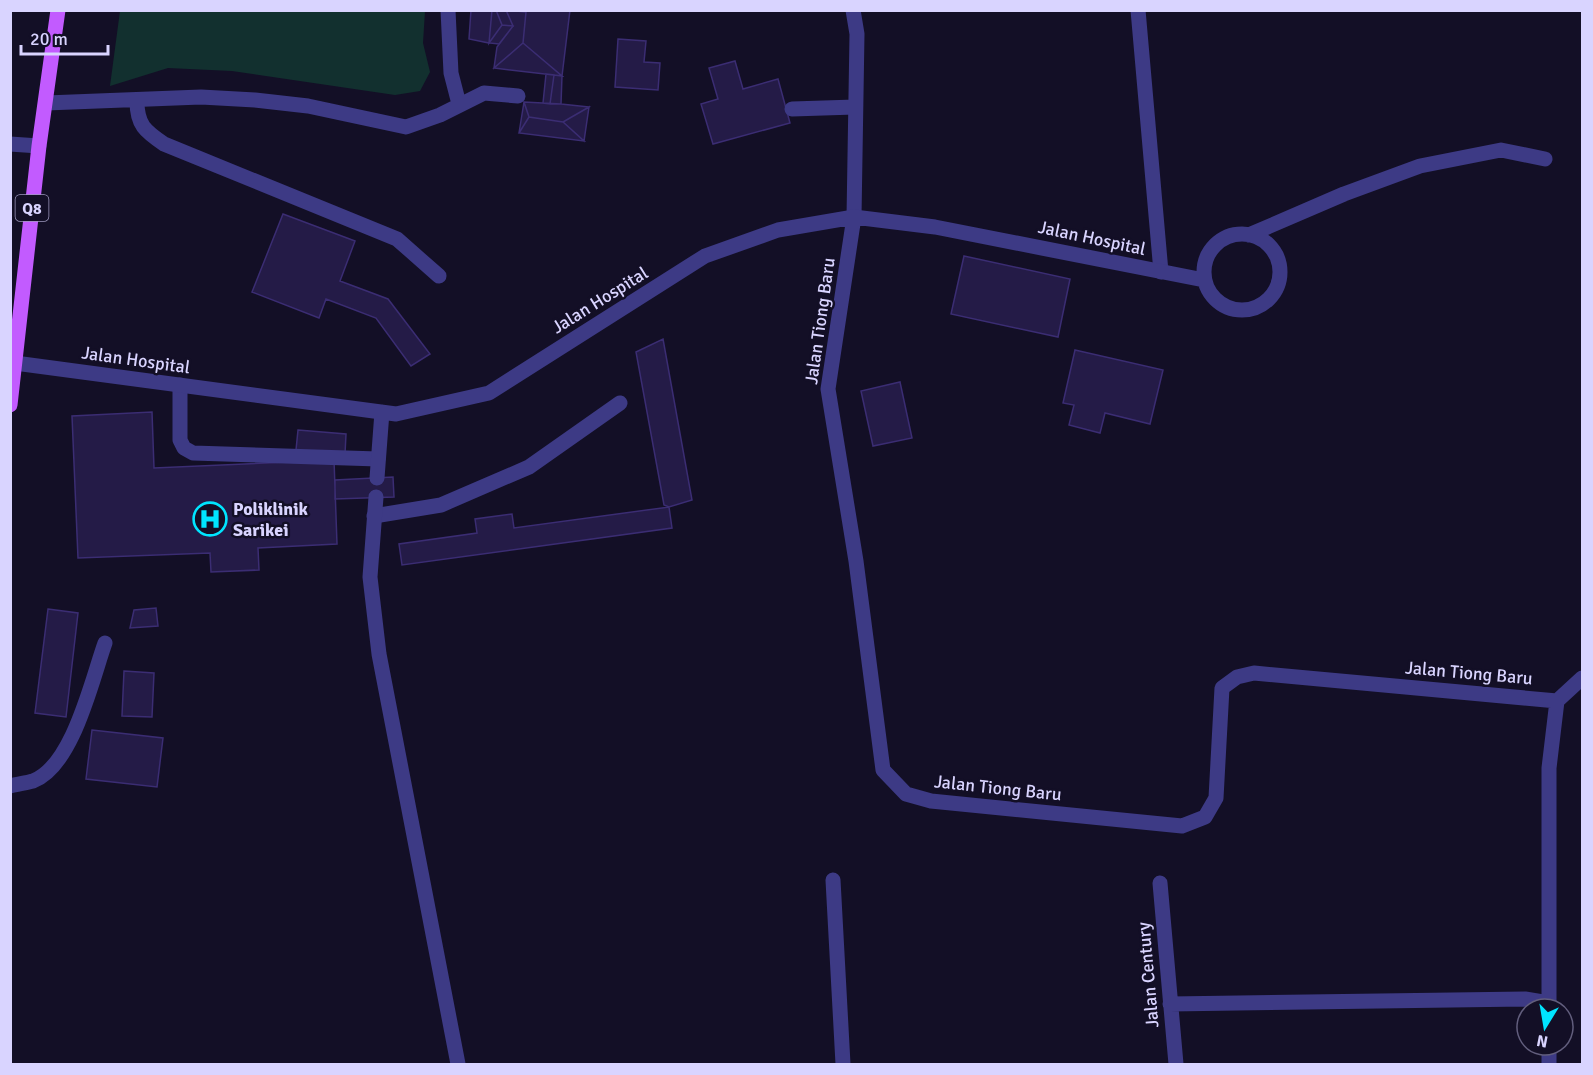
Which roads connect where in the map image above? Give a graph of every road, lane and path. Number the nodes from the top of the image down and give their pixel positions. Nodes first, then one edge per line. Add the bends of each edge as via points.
1 (58, 10) edge
2 (448, 10) edge
3 (853, 10) edge
4 (1138, 10) edge
5 (518, 96) dead end
6 (137, 101) junction
7 (46, 103) junction
8 (459, 104) junction
9 (855, 107) junction
10 (792, 109) dead end
11 (10, 144) edge
12 (39, 146) junction
13 (1545, 159) dead end
14 (854, 217) junction
15 (1249, 235) junction
16 (1161, 272) junction
17 (439, 276) dead end
18 (1204, 280) junction
19 (15, 363) junction
20 (12, 382) edge
21 (180, 385) junction
22 (620, 403) dead end
23 (10, 405) edge
24 (382, 412) junction
25 (378, 459) junction
26 (377, 478) dead end
27 (376, 497) dead end
28 (374, 516) junction
29 (105, 643) dead end
30 (1582, 678) edge
31 (1560, 699) junction
32 (10, 786) edge
33 (833, 880) dead end
34 (1160, 883) dead end
35 (1549, 997) edge
36 (1515, 999) edge
37 (1170, 1004) junction
38 (458, 1065) edge
39 (843, 1065) edge
40 (1176, 1065) edge

1 - 7 main road, Q8
2 - 8 street via 452,73
3 - 9 street via 857,34
4 - 16 street
5 - 8 street via 484,93
6 - 7 street
6 - 8 street via 201,97 255,100 308,106 406,127
6 - 17 street via 142,129 164,144 397,239
7 - 12 main road, Q8
9 - 10 street
9 - 14 street
11 - 12 street
12 - 19 main road, Q8
13 - 15 street via 1501,150 1420,166
14 - 16 street, Jalan Hospital via 978,235
14 - 24 street, Jalan Hospital via 778,230 705,256 489,393 396,414
14 - 31 street, Jalan Tiong Baru via 828,389 856,561 883,770 906,794 931,801 1182,826 1205,817 1216,798 1222,688 1237,677 1254,673
15 - 18 street via 1236,235 1215,246 1204,268
15 - 18 street via 1260,239 1277,258 1279,282 1264,303 1253,308 1228,308 1218,302
16 - 18 street, Jalan Hospital
19 - 20 main road, Q8
19 - 21 street, Jalan Hospital
20 - 23 main road, Q8
21 - 24 street, Jalan Hospital
21 - 25 street via 180,440 193,453
22 - 28 street via 529,467 441,505
24 - 25 street
25 - 26 street
27 - 28 street
28 - 38 street via 370,577 379,654
29 - 32 street via 66,748 35,780
30 - 31 street
31 - 35 street via 1549,768
33 - 39 street
34 - 37 street, Jalan Century
36 - 37 street
37 - 40 street, Jalan Century

